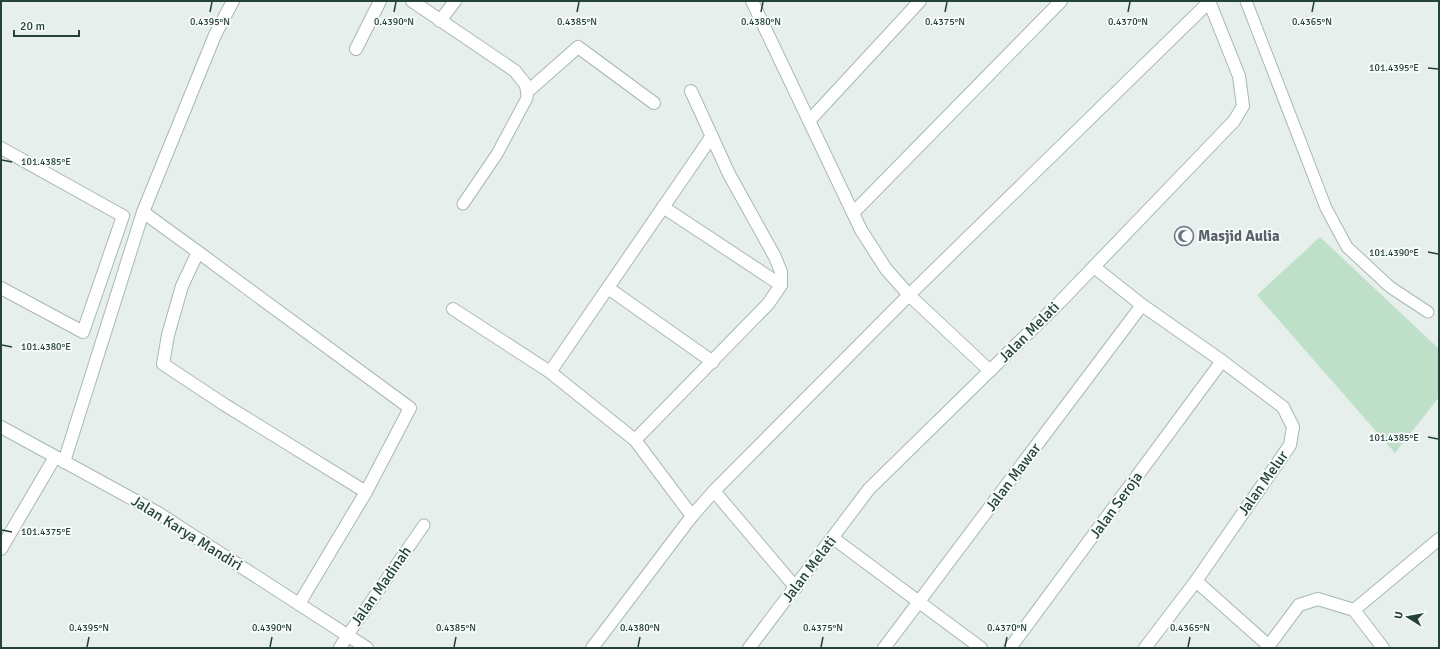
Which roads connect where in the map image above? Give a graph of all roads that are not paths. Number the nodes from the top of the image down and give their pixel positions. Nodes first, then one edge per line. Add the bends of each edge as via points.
1 (233, 1) edge
2 (380, 1) edge
3 (412, 1) edge
4 (455, 1) edge
5 (752, 1) edge
6 (920, 1) edge
7 (1061, 1) edge
8 (1246, 1) edge
9 (1209, 2) edge
10 (440, 21) junction
11 (356, 49) dead end
12 (691, 91) dead end
13 (527, 92) junction
14 (654, 103) dead end
15 (809, 120) junction
16 (712, 136) junction
17 (1, 148) edge
18 (463, 204) dead end
19 (663, 207) junction
20 (143, 212) junction
21 (853, 213) junction
22 (198, 252) junction
23 (1094, 266) junction
24 (781, 285) junction
25 (1, 288) edge
26 (608, 288) junction
27 (909, 295) junction
28 (1142, 305) junction
29 (453, 309) dead end
30 (1428, 312) dead end
31 (1222, 361) junction
32 (712, 362) junction
33 (990, 371) junction
34 (550, 372) junction
35 (1, 427) edge
36 (635, 440) junction
37 (59, 460) junction
38 (714, 491) junction
39 (366, 492) junction
40 (692, 516) junction
41 (424, 525) dead end
42 (833, 538) junction
43 (1439, 539) edge
44 (1, 549) edge
45 (1196, 581) junction
46 (796, 588) junction
47 (919, 602) junction
48 (299, 604) junction
49 (1354, 610) junction
50 (347, 636) junction
51 (1268, 647) edge
52 (340, 648) edge
53 (367, 648) edge
54 (592, 648) edge
55 (749, 648) edge
56 (884, 648) edge
57 (981, 648) edge
58 (1010, 648) edge
59 (1145, 648) edge
60 (1382, 648) edge

1 - 20 street via 215,35
2 - 11 street
3 - 10 street
4 - 10 street
5 - 15 street
6 - 15 street
7 - 21 street
8 - 30 lane via 1326,208 1347,247 1390,287
9 - 23 street, Jalan Melati via 1239,76 1243,106 1234,121
9 - 27 street
10 - 13 street via 515,71 526,85
12 - 16 street
13 - 14 street via 578,47
13 - 18 lane via 527,98 497,154
15 - 21 street
16 - 19 street
16 - 24 street via 729,174 775,257 781,272
17 - 25 street via 123,216 83,332
19 - 24 street
19 - 26 street
20 - 22 street
20 - 37 street
21 - 27 street via 886,269
22 - 39 street via 182,286 168,335 163,364 225,406
22 - 39 street via 410,408
23 - 28 street, Jalan Melur
23 - 33 street, Jalan Melati
24 - 32 street via 768,304
26 - 32 street
26 - 34 street
27 - 33 street
27 - 38 street
28 - 31 street, Jalan Melur
28 - 47 street, Jalan Mawar
29 - 34 street
31 - 45 street, Jalan Melur via 1283,407 1293,427 1290,445
31 - 58 street, Jalan Seroja
32 - 36 street
33 - 42 street, Jalan Melati via 869,489
34 - 36 street
35 - 37 street, Jalan Karya Mandiri
36 - 40 street
37 - 44 street
37 - 48 street, Jalan Karya Mandiri via 158,513
38 - 40 street
38 - 46 street
39 - 48 street
40 - 54 street
41 - 50 lane, Jalan Madinah
42 - 46 street, Jalan Melati
42 - 47 street
43 - 49 street
45 - 51 street
45 - 59 street, Jalan Melur
46 - 55 street, Jalan Melati
47 - 56 street, Jalan Mawar
47 - 57 street
48 - 50 street, Jalan Karya Mandiri
49 - 51 street via 1318,600 1299,605
49 - 60 street
50 - 52 street, Jalan Madinah
50 - 53 street, Jalan Karya Mandiri

